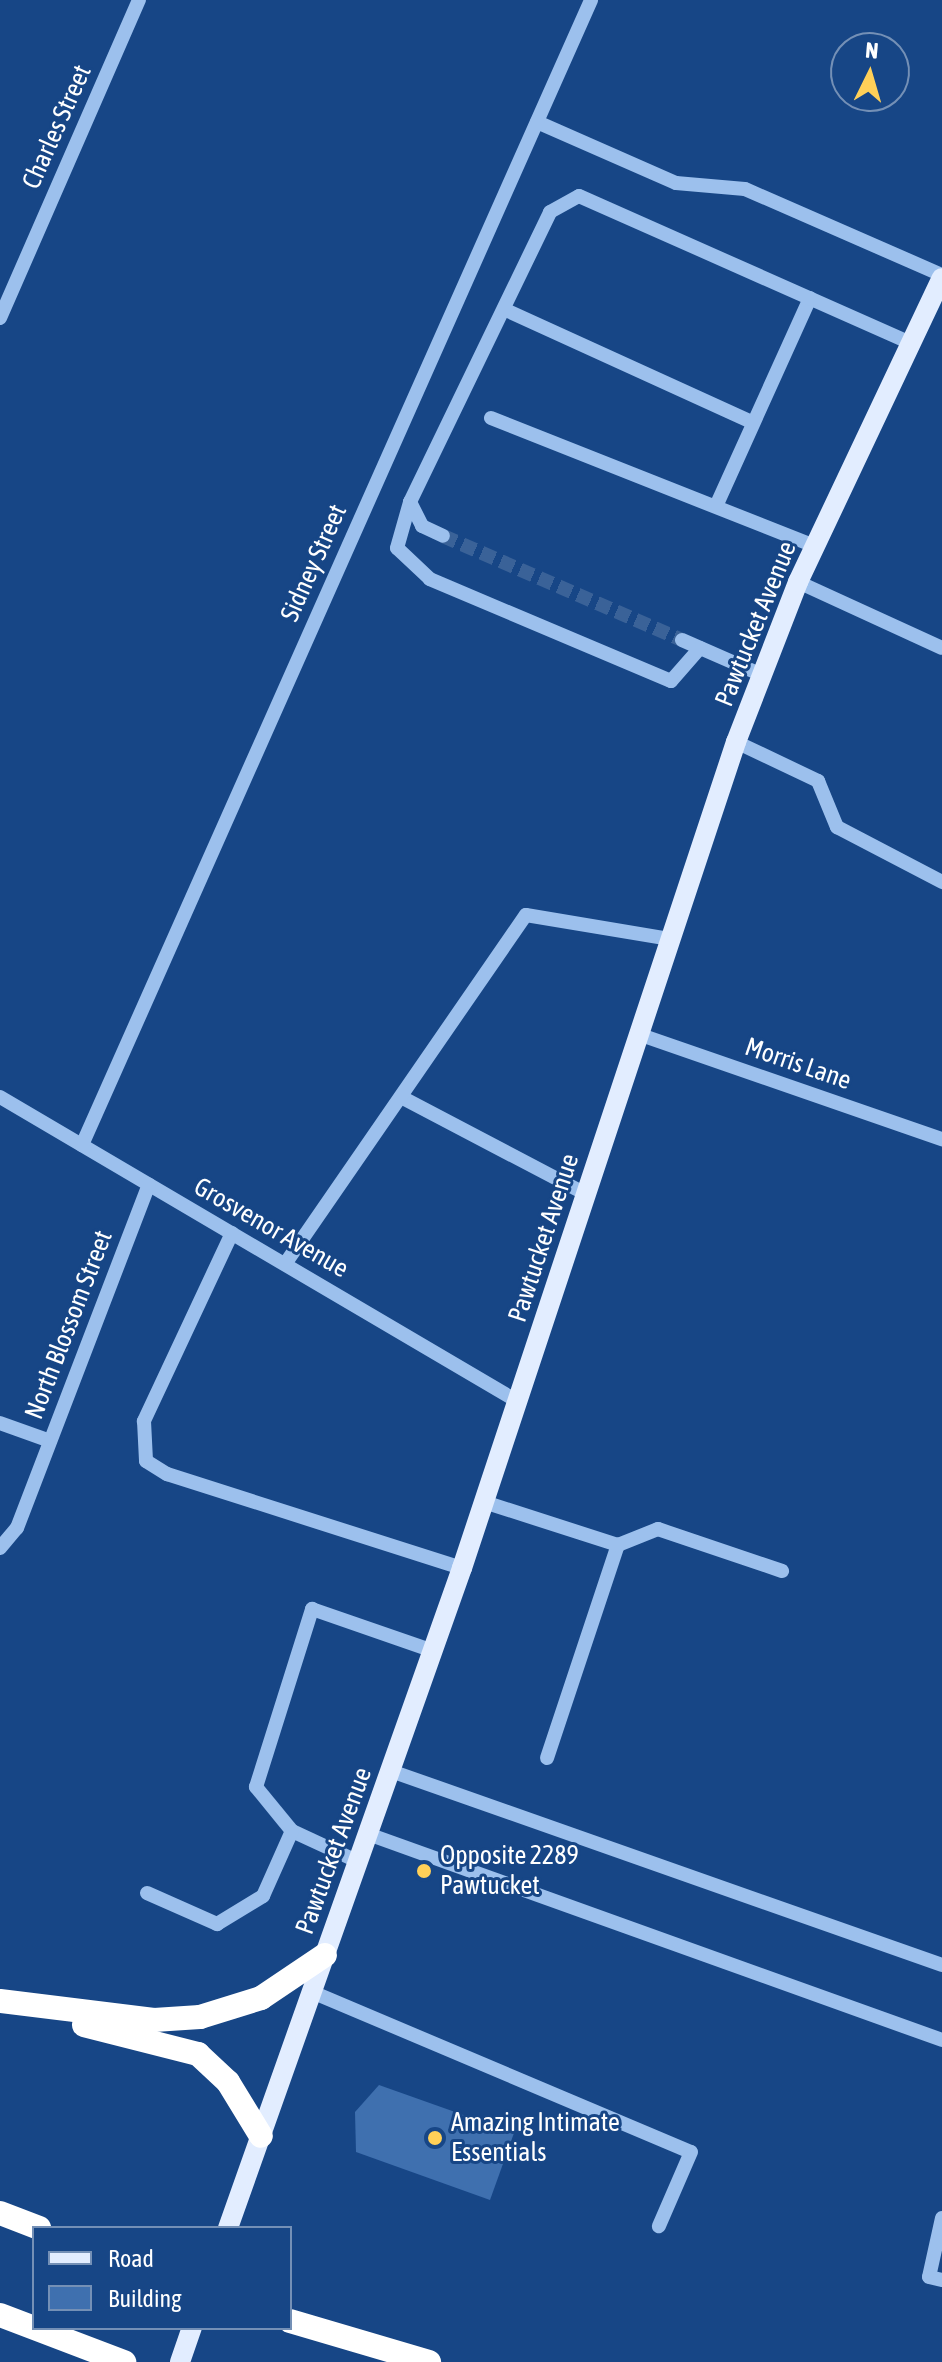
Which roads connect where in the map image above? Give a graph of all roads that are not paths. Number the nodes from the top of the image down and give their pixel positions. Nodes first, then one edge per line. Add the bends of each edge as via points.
1 (139, 0) edge
2 (591, 0) edge
3 (537, 122) junction
4 (942, 276) edge
5 (810, 298) junction
6 (508, 311) junction
7 (0, 318) edge
8 (911, 343) junction
9 (491, 418) dead end
10 (752, 422) junction
11 (410, 502) junction
12 (717, 504) junction
13 (443, 536) tunnel mouth
14 (815, 546) junction
15 (798, 582) junction
16 (682, 640) tunnel mouth
17 (700, 648) junction
18 (942, 648) edge
19 (762, 675) junction
20 (736, 742) junction
21 (942, 882) edge
22 (669, 939) junction
23 (638, 1034) junction
24 (0, 1097) edge
25 (401, 1097) junction
26 (942, 1139) edge
27 (82, 1145) junction
28 (149, 1184) junction
29 (586, 1194) junction
30 (232, 1233) junction
31 (285, 1264) junction
32 (517, 1401) junction
33 (0, 1423) edge
34 (50, 1441) junction
35 (484, 1502) junction
36 (618, 1545) junction
37 (0, 1548) edge
38 (462, 1568) junction
39 (782, 1571) dead end
40 (433, 1651) junction
41 (547, 1758) dead end
42 (391, 1771) junction
43 (292, 1831) junction
44 (368, 1834) junction
45 (359, 1862) junction
46 (147, 1893) dead end
47 (325, 1955) junction
48 (942, 1965) edge
49 (312, 1992) junction
50 (0, 2002) edge
51 (942, 2040) edge
52 (261, 2136) junction
53 (0, 2213) edge
54 (942, 2218) edge
55 (231, 2220) edge
56 (34, 2226) edge
57 (659, 2226) dead end
58 (942, 2280) edge
59 (0, 2315) edge
60 (292, 2323) edge
61 (292, 2323) edge
62 (32, 2327) edge
63 (40, 2330) edge
64 (191, 2330) edge
65 (124, 2362) edge
66 (180, 2362) edge
67 (397, 2362) edge
68 (429, 2362) edge

1 - 7 street, Charles Street
2 - 3 street, Sidney Street
3 - 4 street via 676,183 745,189
3 - 27 street, Sidney Street
4 - 8 main road, Pawtucket Avenue
5 - 6 street via 579,196 550,212
5 - 8 street
5 - 10 street
6 - 10 street
6 - 11 street
8 - 14 main road, Pawtucket Avenue
9 - 12 street
10 - 12 street
11 - 13 street via 422,526
11 - 17 street via 397,548 430,579 671,681
12 - 14 street
14 - 15 main road, Pawtucket Avenue
15 - 18 street
15 - 19 main road, Pawtucket Avenue
16 - 17 street
17 - 19 street
19 - 20 main road, Pawtucket Avenue
20 - 21 street via 818,781 837,827
20 - 22 main road, Pawtucket Avenue
22 - 23 main road, Pawtucket Avenue
22 - 25 street via 526,915
23 - 26 street, Morris Lane
23 - 29 main road, Pawtucket Avenue
24 - 27 street, Grosvenor Avenue
25 - 29 street
25 - 31 street
27 - 28 street, Grosvenor Avenue
28 - 30 street, Grosvenor Avenue
28 - 34 street, North Blossom Street
29 - 32 main road, Pawtucket Avenue
30 - 31 street, Grosvenor Avenue
30 - 38 street via 144,1421 146,1461 167,1474
31 - 32 street, Grosvenor Avenue
32 - 35 main road, Pawtucket Avenue
33 - 34 street
34 - 37 street, North Blossom Street via 17,1528
35 - 36 street
35 - 38 main road, Pawtucket Avenue
36 - 39 street via 658,1529
36 - 41 street
38 - 40 main road, Pawtucket Avenue
40 - 42 main road, Pawtucket Avenue
40 - 43 street via 312,1609 256,1787
42 - 44 main road, Pawtucket Avenue
42 - 48 street
43 - 45 street
43 - 46 street via 263,1896 217,1924
44 - 45 main road, Pawtucket Avenue
44 - 51 street
45 - 47 main road, Pawtucket Avenue
47 - 49 main road, Pawtucket Avenue
47 - 50 highway via 261,1998 200,2017 144,2019
49 - 52 main road, Pawtucket Avenue
49 - 57 street via 691,2152
50 - 52 highway via 198,2054 228,2082
52 - 55 main road, Pawtucket Avenue
53 - 56 highway
54 - 58 street via 929,2277
59 - 62 highway
60 - 67 highway
61 - 68 highway
63 - 65 highway
64 - 66 main road

